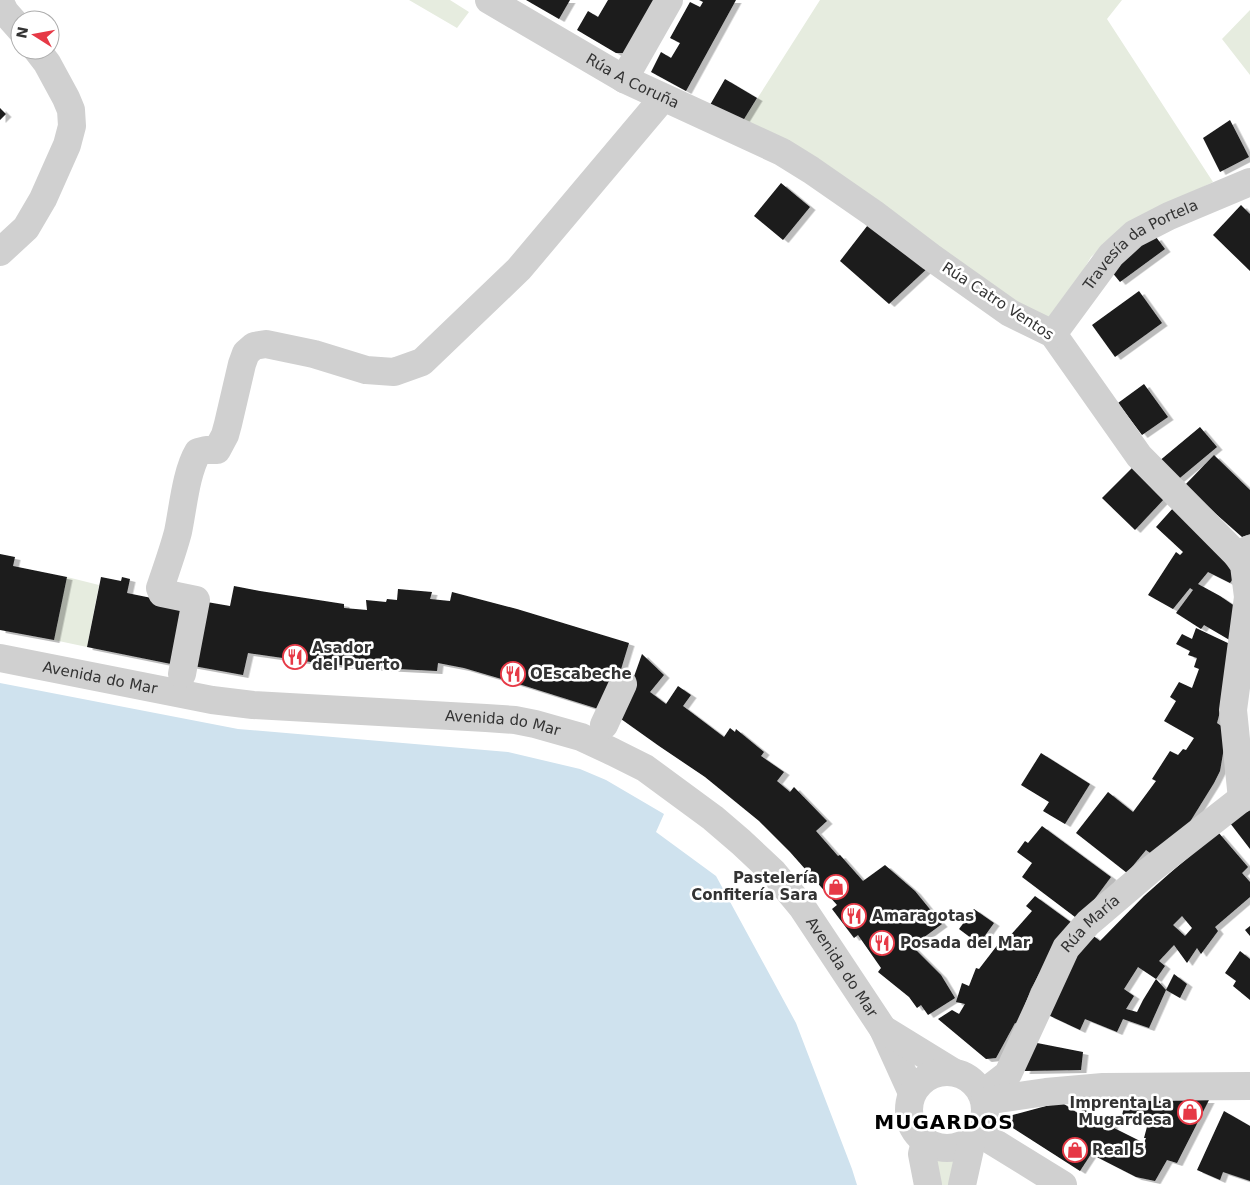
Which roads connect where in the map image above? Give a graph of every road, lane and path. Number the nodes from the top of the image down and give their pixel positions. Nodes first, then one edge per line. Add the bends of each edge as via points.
1 (489, 0) edge
2 (668, 0) edge
3 (0, 2) edge
4 (10, 18) edge
5 (45, 60) edge
6 (624, 79) junction
7 (663, 98) junction
8 (782, 152) joint
9 (1250, 182) edge
10 (0, 252) edge
11 (1053, 334) junction
12 (1244, 552) edge
13 (1249, 597) edge
14 (0, 658) edge
15 (182, 674) dead end
16 (623, 684) dead end
17 (604, 725) dead end
18 (1246, 796) edge
19 (883, 1028) junction
20 (952, 1072) junction
21 (1250, 1086) edge
22 (912, 1093) junction
23 (984, 1098) junction
24 (975, 1136) junction
25 (925, 1142) junction
26 (928, 1185) edge
27 (962, 1185) edge
28 (1063, 1185) edge

1 - 6 street, Rúa A Coruña
2 - 6 street
3 - 4 street
5 - 10 street via 71,110 72,126 44,199 26,228
6 - 7 street, Rúa A Coruña
7 - 8 street, Rúa A Coruña
7 - 15 street via 518,269 422,362 394,372 366,370 266,344 254,346 246,353 225,435 217,450 198,452 194,459 177,534 160,588 162,593 196,600
8 - 11 street, Rúa Catro Ventos via 873,213 1010,313
9 - 11 street, Travesía da Portela via 1134,234 1111,255
11 - 12 street, Rúa Catro Ventos via 1139,456
12 - 13 street
13 - 18 street via 1233,710
14 - 19 street, Avenida do Mar via 212,700 515,720 581,737 645,768 742,842 802,906
16 - 17 street
18 - 23 street, Rúa María via 1149,871 1088,923 1066,948 1008,1074
19 - 20 street, Avenida do Mar
19 - 22 street, Avenida do Mar
20 - 22 street via 929,1076
20 - 23 street via 975,1084
21 - 23 street via 1103,1087
22 - 25 street via 910,1120 915,1132
23 - 24 street via 985,1117
24 - 25 street via 961,1146 949,1149
24 - 27 street
24 - 28 street
25 - 26 street via 922,1154

